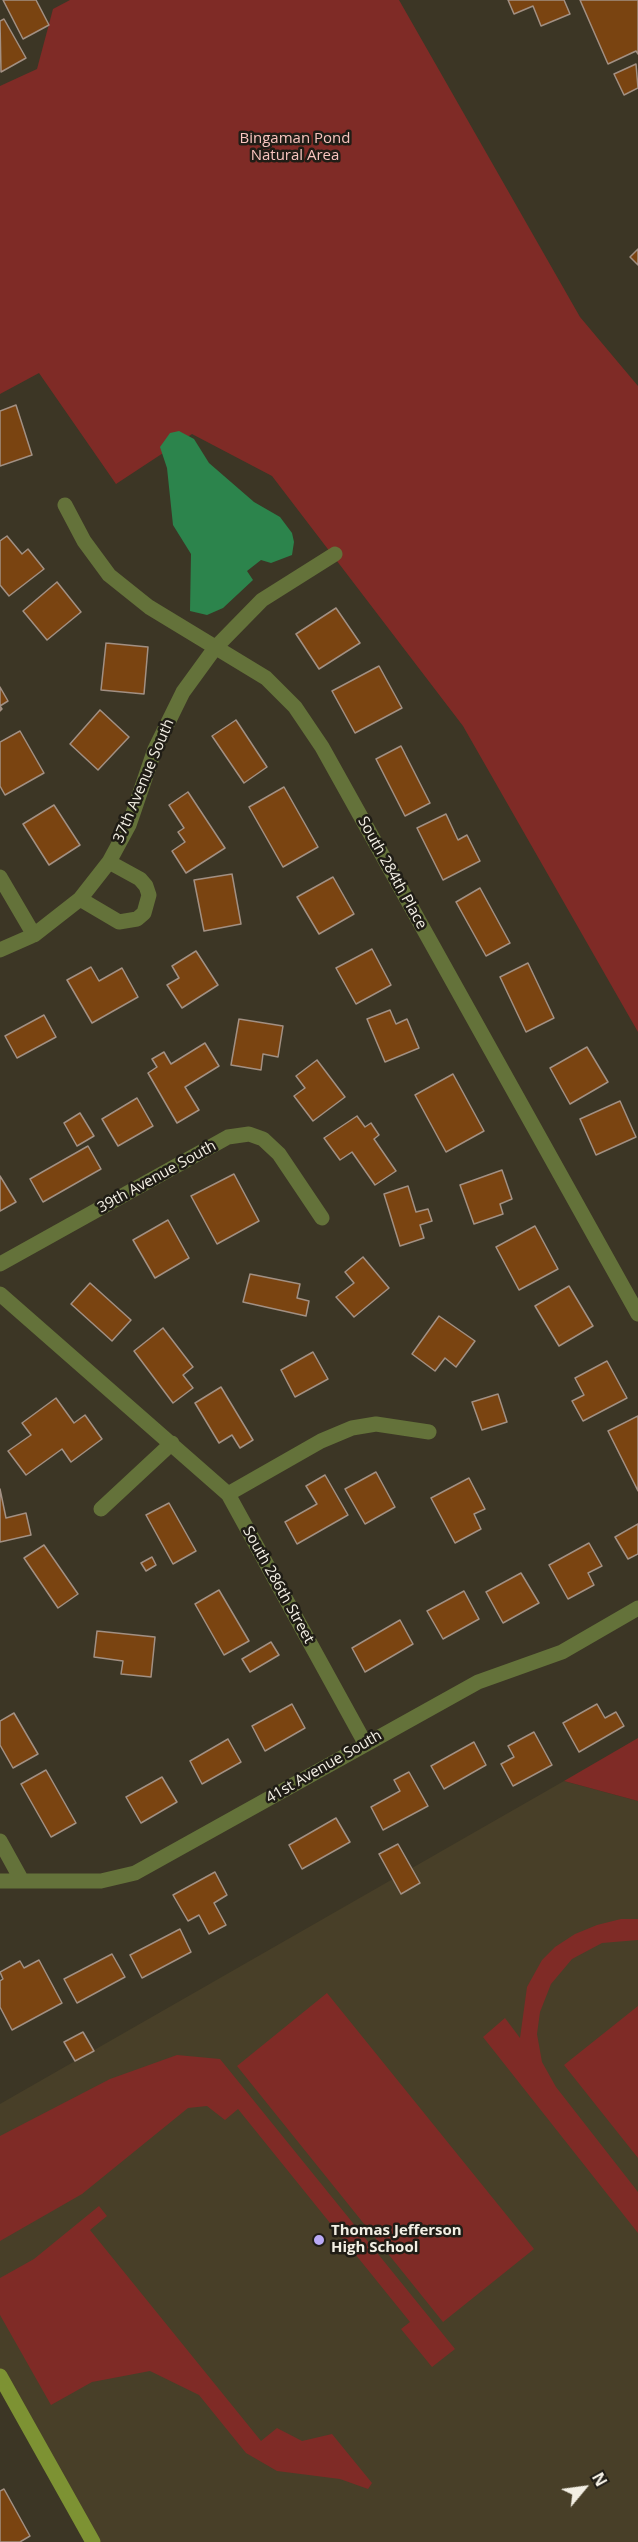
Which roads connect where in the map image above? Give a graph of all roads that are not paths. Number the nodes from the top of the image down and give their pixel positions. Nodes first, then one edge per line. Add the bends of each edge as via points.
1 (65, 505) dead end
2 (335, 554) dead end
3 (215, 648) junction
4 (109, 862) junction
5 (0, 877) edge
6 (80, 899) junction
7 (34, 935) junction
8 (0, 950) edge
9 (322, 1218) dead end
10 (0, 1264) edge
11 (0, 1294) edge
12 (638, 1314) edge
13 (429, 1432) dead end
14 (172, 1443) junction
15 (228, 1494) junction
16 (101, 1509) dead end
17 (638, 1608) edge
18 (365, 1743) junction
19 (0, 1841) edge
20 (21, 1879) junction
21 (0, 1881) edge
22 (0, 2376) edge
23 (93, 2542) edge

1 - 3 street, South 284th Place via 109,576 149,607
2 - 3 street, 37th Avenue South via 262,600
3 - 4 street, 37th Avenue South via 183,692 160,739 129,825
3 - 12 street, South 284th Place via 266,678 295,707 322,747
4 - 6 street, 37th Avenue South
4 - 6 street, 37th Avenue South via 146,886 149,895 144,913 137,919 119,922
5 - 7 street
6 - 7 street, 37th Avenue South
7 - 8 street, 37th Avenue South
9 - 10 street, 39th Avenue South via 279,1154 249,1134 228,1137
11 - 14 street, South 286th Street
13 - 15 street via 376,1424 352,1428 321,1441
14 - 15 street, South 286th Street
14 - 16 street
15 - 18 street, South 286th Street
17 - 18 street, 41st Avenue South via 562,1652 478,1682
18 - 20 street, 41st Avenue South via 135,1873 101,1881
19 - 20 street
20 - 21 street, 41st Avenue South
22 - 23 main road

